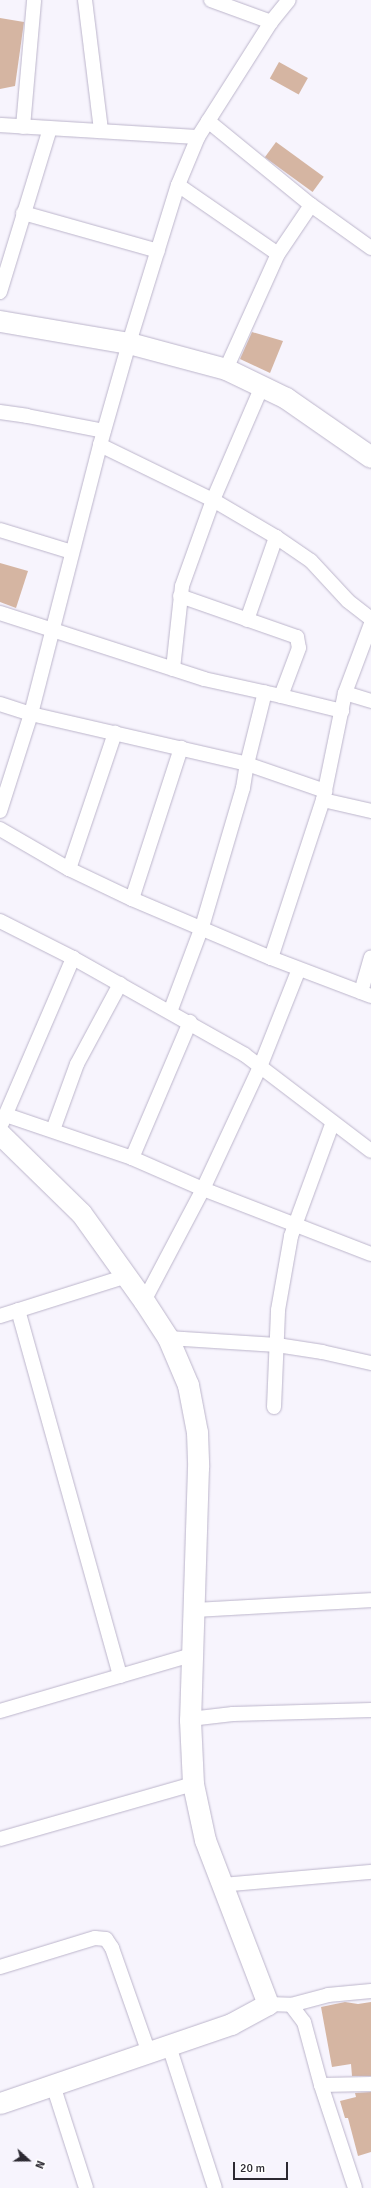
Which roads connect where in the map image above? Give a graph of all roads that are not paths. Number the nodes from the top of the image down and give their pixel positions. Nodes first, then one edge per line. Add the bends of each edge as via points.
1 (34, 0) edge
2 (85, 0) edge
3 (211, 0) edge
4 (289, 0) edge
5 (271, 22) junction
6 (208, 121) junction
7 (0, 125) edge
8 (23, 127) junction
9 (50, 128) junction
10 (101, 131) junction
11 (198, 138) junction
12 (178, 185) junction
13 (311, 205) junction
14 (23, 213) junction
15 (371, 248) edge
16 (158, 251) junction
17 (278, 254) junction
18 (0, 292) edge
19 (0, 321) edge
20 (129, 342) junction
21 (226, 369) junction
22 (262, 386) junction
23 (0, 412) edge
24 (104, 431) junction
25 (100, 445) junction
26 (371, 456) edge
27 (213, 500) junction
28 (0, 530) edge
29 (276, 537) junction
30 (72, 552) junction
31 (180, 596) junction
32 (0, 614) edge
33 (371, 619) edge
34 (247, 620) junction
35 (371, 624) edge
36 (52, 629) junction
37 (172, 670) junction
38 (265, 692) junction
39 (345, 693) junction
40 (281, 696) junction
41 (371, 702) edge
42 (0, 704) edge
43 (342, 711) junction
44 (31, 714) junction
45 (115, 733) junction
46 (181, 748) junction
47 (247, 764) junction
48 (324, 795) junction
49 (1, 805) edge
50 (371, 811) edge
51 (0, 829) edge
52 (69, 869) junction
53 (132, 899) junction
54 (0, 922) edge
55 (202, 927) junction
56 (371, 957) edge
57 (73, 958) junction
58 (271, 958) junction
59 (300, 969) junction
60 (120, 984) junction
61 (366, 994) edge
62 (170, 1012) junction
63 (190, 1022) junction
64 (260, 1067) junction
65 (333, 1122) junction
66 (3, 1124) edge
67 (0, 1128) edge
68 (53, 1130) junction
69 (371, 1151) edge
70 (132, 1158) junction
71 (203, 1189) junction
72 (294, 1225) junction
73 (371, 1254) edge
74 (127, 1276) junction
75 (144, 1301) junction
76 (18, 1310) junction
77 (0, 1316) edge
78 (168, 1338) junction
79 (276, 1345) junction
80 (371, 1363) edge
81 (274, 1407) dead end
82 (371, 1600) edge
83 (193, 1610) junction
84 (192, 1656) junction
85 (120, 1676) junction
86 (1, 1707) edge
87 (371, 1710) edge
88 (190, 1719) junction
89 (193, 1784) junction
90 (0, 1839) edge
91 (371, 1872) edge
92 (221, 1885) junction
93 (0, 1966) edge
94 (371, 1991) edge
95 (268, 2004) junction
96 (291, 2005) junction
97 (169, 2046) junction
98 (149, 2053) junction
99 (53, 2084) junction
100 (371, 2084) edge
101 (321, 2085) junction
102 (0, 2103) edge
103 (86, 2188) edge
104 (215, 2188) edge
105 (355, 2188) edge

1 - 8 street
2 - 10 street
3 - 5 street
4 - 5 street
5 - 6 street
6 - 11 street
6 - 13 street
7 - 8 street
8 - 9 street
9 - 10 street
9 - 14 street
10 - 11 street
11 - 12 street
12 - 16 street
12 - 17 street
13 - 15 street
13 - 17 street
14 - 16 street
14 - 18 street
16 - 20 street
17 - 21 street
19 - 20 main road
20 - 21 main road
20 - 24 street
21 - 22 main road
22 - 26 main road via 286,398
22 - 27 street
23 - 24 street
24 - 25 street
25 - 27 street
25 - 30 street
27 - 29 street
27 - 31 street
28 - 30 street
29 - 33 street via 311,561 348,600
29 - 34 street
30 - 36 street
31 - 34 street
31 - 37 street
32 - 36 street
34 - 40 street via 297,637 299,642
35 - 39 street
36 - 37 street
36 - 44 street
37 - 38 street
38 - 40 street
38 - 47 street
39 - 41 street
39 - 43 street
40 - 43 street
42 - 44 street
43 - 48 street
44 - 45 street
44 - 49 street
45 - 46 street
45 - 52 street
46 - 47 street
46 - 53 street
47 - 48 street
47 - 55 street via 243,788
48 - 50 street
48 - 58 street
51 - 52 street
52 - 53 street
53 - 55 street
54 - 57 street
55 - 58 street
55 - 62 street
56 - 61 street
57 - 60 street
57 - 66 street
58 - 59 street
59 - 61 street
59 - 64 street
60 - 62 street
60 - 68 street via 77,1064
62 - 63 street
63 - 64 street
63 - 70 street
64 - 65 street
64 - 71 street
65 - 69 street
65 - 72 street
66 - 67 street
66 - 68 street
66 - 74 main road via 81,1213
68 - 70 street
70 - 71 street
71 - 72 street
71 - 75 street
72 - 73 street
72 - 79 street via 278,1310
74 - 75 main road
74 - 76 street
75 - 78 main road
76 - 77 street
76 - 85 street
78 - 79 street
78 - 83 main road via 188,1385 197,1432
79 - 80 street
79 - 81 street
82 - 83 street
83 - 84 main road
84 - 85 street
84 - 88 main road
85 - 86 street
87 - 88 street via 233,1714
88 - 89 main road
89 - 90 street
89 - 92 main road via 205,1840
91 - 92 street
92 - 95 main road
93 - 98 street via 95,1938 106,1939 112,1948
94 - 96 street via 328,1995
95 - 96 street
95 - 97 main road via 231,2024
96 - 101 street via 304,2022
97 - 98 main road
97 - 104 street
98 - 99 main road
99 - 102 main road
99 - 103 street
100 - 101 street
101 - 105 street

